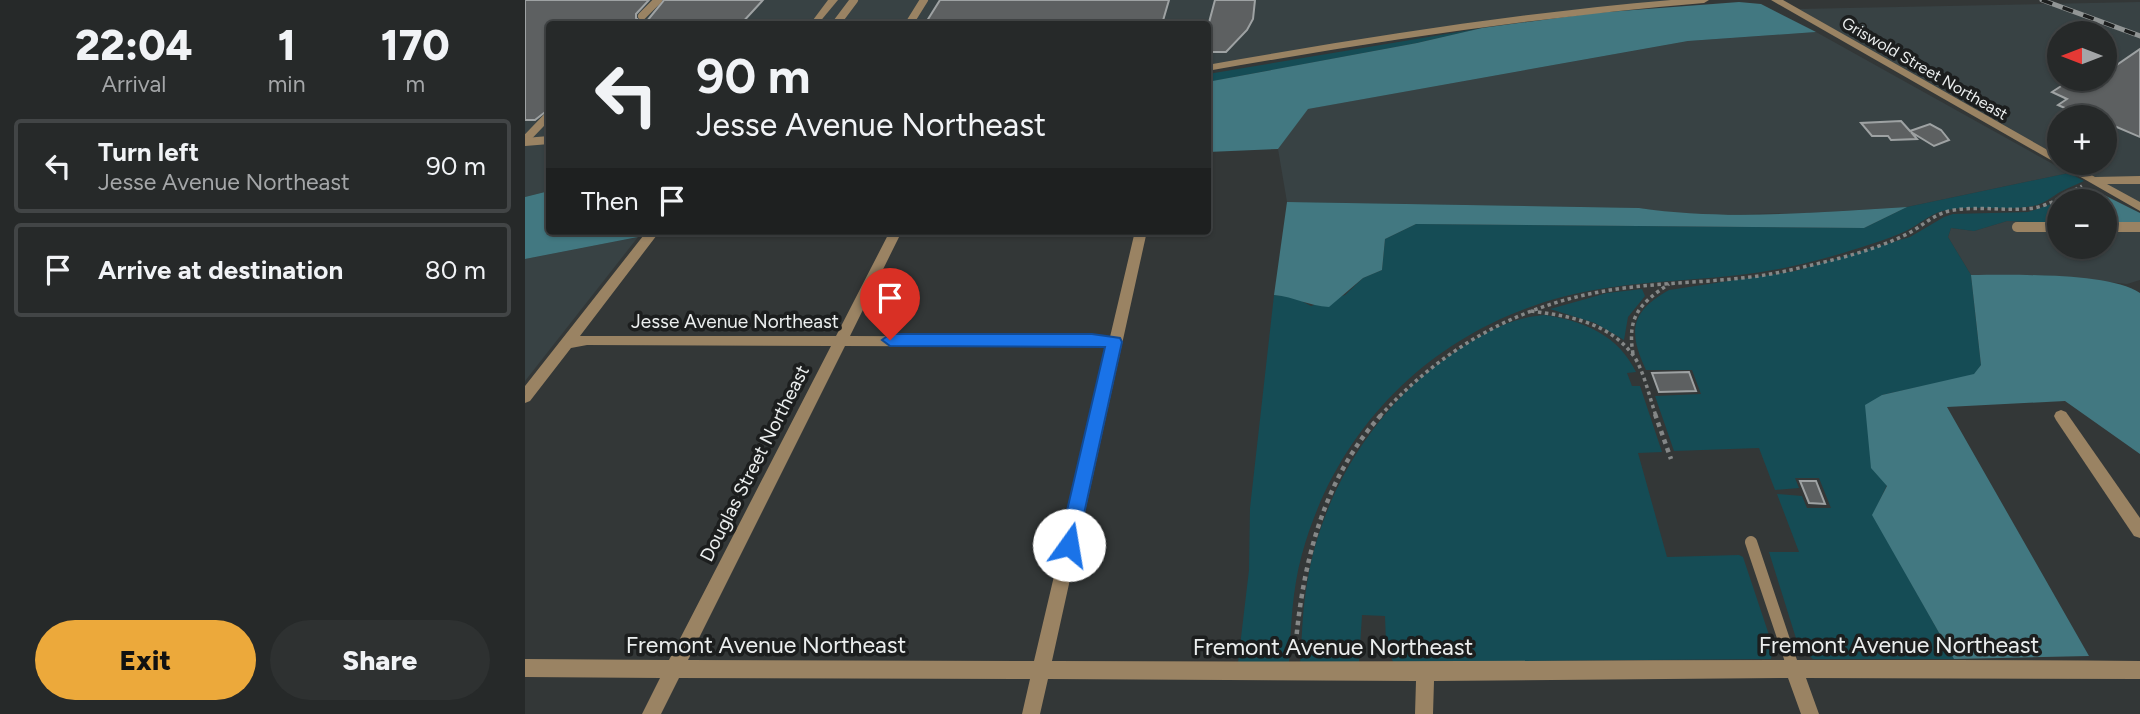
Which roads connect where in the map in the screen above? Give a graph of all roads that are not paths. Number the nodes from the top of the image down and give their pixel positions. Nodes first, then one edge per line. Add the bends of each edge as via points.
1 (658, 0) edge
2 (833, 0) edge
3 (854, 0) edge
4 (924, 0) edge
5 (1704, 0) edge
6 (1776, 0) edge
7 (1690, 1) edge
8 (1651, 2) edge
9 (642, 16) dead end
10 (816, 21) edge
11 (838, 21) edge
12 (911, 21) edge
13 (1211, 67) edge
14 (546, 118) edge
15 (546, 140) edge
16 (525, 141) edge
17 (2047, 154) edge
18 (2084, 175) edge
19 (2093, 180) junction
20 (2140, 180) edge
21 (2140, 206) edge
22 (2017, 227) dead end
23 (2047, 227) edge
24 (2117, 227) edge
25 (2140, 227) edge
26 (651, 235) edge
27 (894, 235) edge
28 (1140, 235) edge
29 (839, 340) junction
30 (1114, 342) junction
31 (566, 344) junction
32 (525, 397) edge
33 (2061, 416) dead end
34 (2140, 531) edge
35 (1751, 542) dead end
36 (525, 668) edge
37 (674, 668) junction
38 (1794, 670) junction
39 (2140, 670) edge
40 (1040, 671) junction
41 (1425, 673) junction
42 (651, 714) edge
43 (1031, 714) edge
44 (1424, 714) edge
45 (1810, 714) edge

1 - 9 lane
2 - 10 street
3 - 11 lane
4 - 12 lane
5 - 7 street
6 - 17 street, Griswold Street Northeast
7 - 8 street
8 - 13 street via 1479,22
14 - 16 lane
15 - 16 lane
18 - 19 street, Griswold Street Northeast
19 - 20 street
19 - 21 street, Griswold Street Northeast
22 - 23 lane
24 - 25 lane
26 - 31 street
27 - 29 street, Douglas Street Northeast
28 - 30 street
29 - 30 street, Jesse Avenue Northeast
29 - 31 street, Jesse Avenue Northeast via 587,340
29 - 37 street, Douglas Street Northeast
30 - 40 street
31 - 32 street
33 - 34 street
35 - 38 lane
36 - 37 street, Fremont Avenue Northeast
37 - 40 street, Fremont Avenue Northeast
37 - 42 street, Douglas Street Northeast
38 - 39 street, Fremont Avenue Northeast
38 - 41 street, Fremont Avenue Northeast
38 - 45 street
40 - 41 street, Fremont Avenue Northeast
40 - 43 street
41 - 44 street

